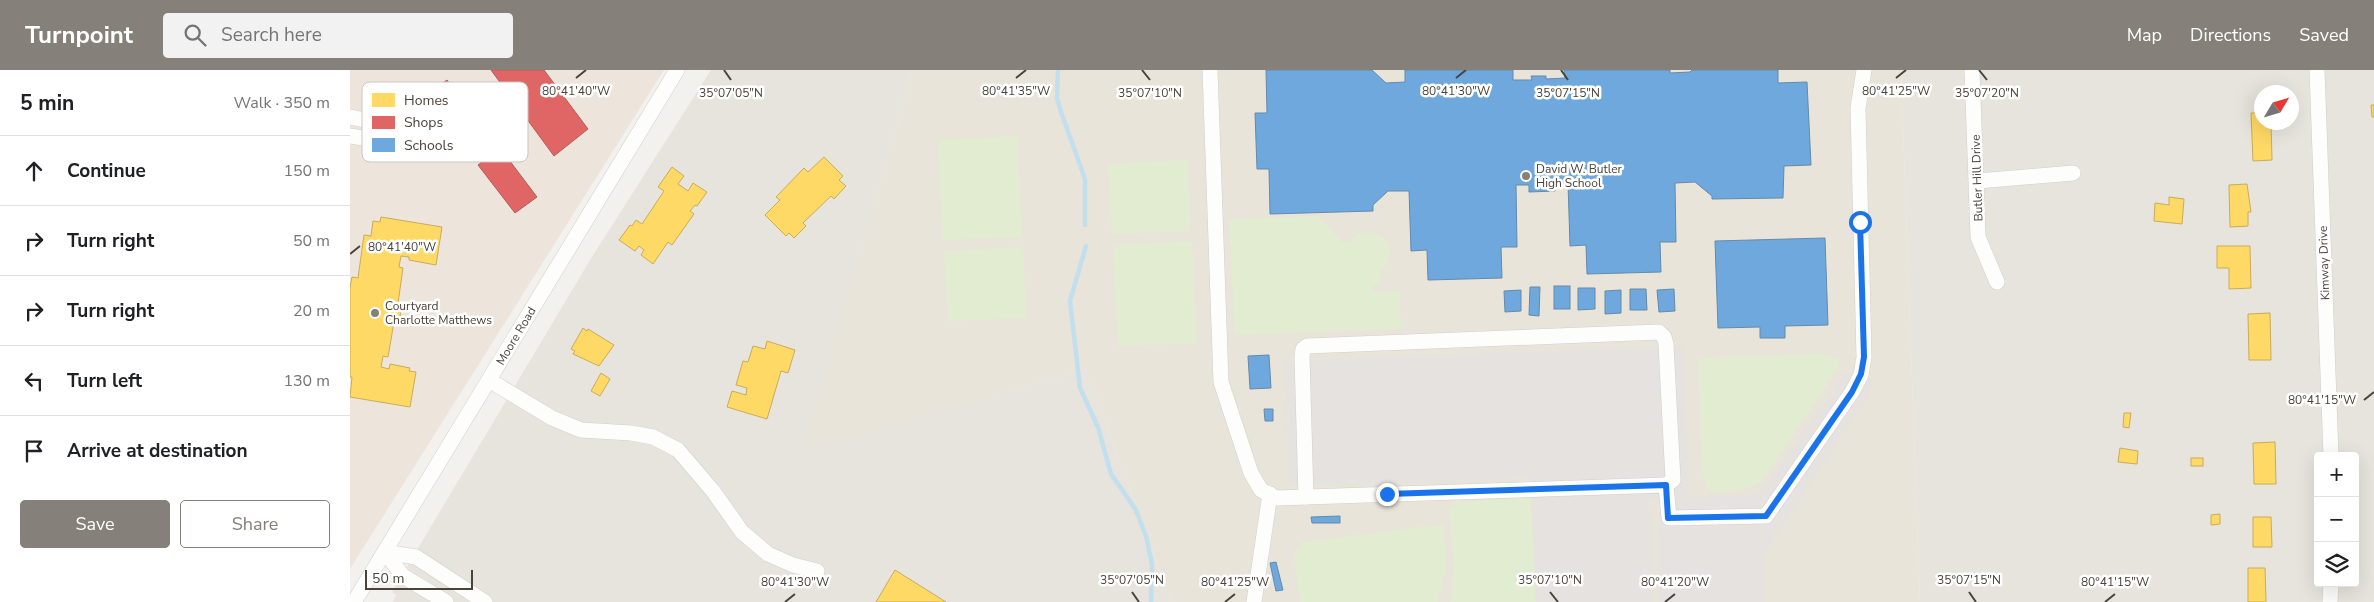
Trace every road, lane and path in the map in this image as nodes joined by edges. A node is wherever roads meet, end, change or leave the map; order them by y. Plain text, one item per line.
1 (677, 70) edge
2 (1210, 70) edge
3 (1864, 70) edge
4 (1972, 70) edge
5 (2317, 70) edge
6 (2073, 173) dead end
7 (1978, 181) junction
8 (1997, 282) dead end
9 (489, 380) junction
10 (2330, 452) edge
11 (1666, 485) junction
12 (1270, 494) junction
13 (1306, 497) junction
14 (384, 552) junction
15 (817, 570) dead end
16 (2331, 587) edge
17 (354, 602) edge
18 (446, 602) edge
19 (485, 602) edge
20 (1254, 602) edge
21 (2330, 602) edge

1 - 9 street, Moore Road
2 - 12 street
3 - 11 street
4 - 7 street, Butler Hill Drive
5 - 10 street, Kimway Drive
6 - 7 street
7 - 8 street, Butler Hill Drive
9 - 14 street, Moore Road
9 - 15 street
11 - 13 street
11 - 13 street
12 - 13 street
12 - 20 street
14 - 17 street, Moore Road
14 - 18 street
14 - 19 street
16 - 21 street

